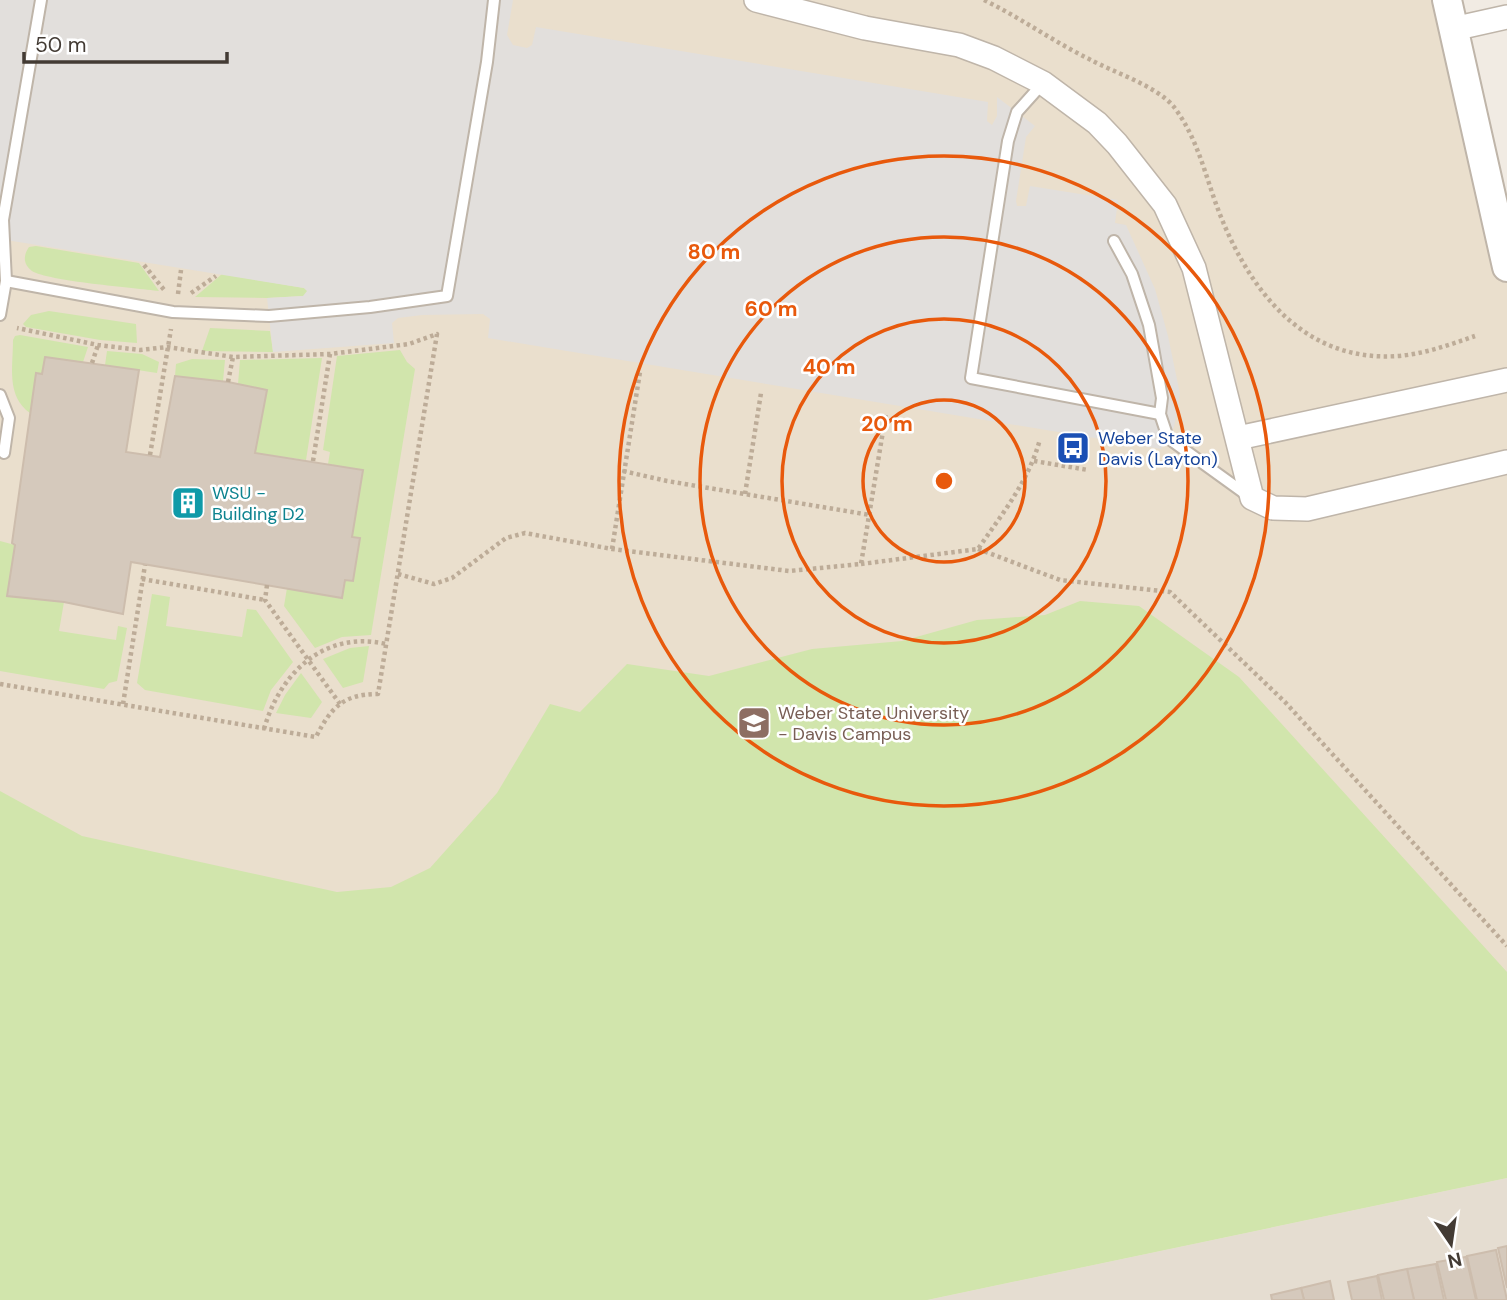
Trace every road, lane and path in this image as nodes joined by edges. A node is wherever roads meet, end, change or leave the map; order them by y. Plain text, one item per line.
1 (41, 0) edge
2 (494, 0) edge
3 (756, 0) edge
4 (984, 0) edge
5 (1447, 0) edge
6 (1507, 17) edge
7 (1454, 29) junction
8 (1043, 83) junction
9 (1114, 241) dead end
10 (144, 265) dead end
11 (1507, 267) edge
12 (181, 270) dead end
13 (216, 276) dead end
14 (6, 281) junction
15 (178, 295) junction
16 (0, 315) edge
17 (17, 328) dead end
18 (171, 329) dead end
19 (1475, 336) dead end
20 (98, 345) junction
21 (167, 348) junction
22 (330, 354) junction
23 (233, 357) junction
24 (92, 363) dead end
25 (640, 372) dead end
26 (1507, 380) edge
27 (228, 382) dead end
28 (761, 393) dead end
29 (0, 395) edge
30 (886, 414) dead end
31 (1160, 414) junction
32 (1238, 438) junction
33 (1040, 439) dead end
34 (4, 453) dead end
35 (150, 455) dead end
36 (313, 461) dead end
37 (1034, 461) junction
38 (1507, 462) edge
39 (1088, 470) dead end
40 (623, 471) junction
41 (745, 494) junction
42 (1252, 498) junction
43 (870, 515) junction
44 (978, 549) junction
45 (612, 550) junction
46 (861, 564) junction
47 (145, 565) dead end
48 (398, 574) junction
49 (142, 579) junction
50 (267, 585) dead end
51 (265, 600) junction
52 (386, 644) junction
53 (308, 660) junction
54 (0, 684) edge
55 (123, 704) junction
56 (341, 704) junction
57 (264, 729) junction
58 (1507, 946) edge

1 - 14 lane
2 - 14 lane
3 - 8 street
4 - 19 path
5 - 7 street
6 - 7 street
7 - 11 street
8 - 31 lane
8 - 32 street
9 - 31 lane
10 - 15 path
12 - 15 path
13 - 15 path
14 - 16 lane
17 - 20 path
18 - 21 path
20 - 21 path
20 - 24 path
21 - 23 path
21 - 35 path
22 - 23 path
22 - 36 path
22 - 48 path
23 - 27 path
25 - 40 path
26 - 32 street
28 - 41 path
29 - 34 lane
30 - 43 path
31 - 42 lane
32 - 42 street
33 - 37 path
37 - 39 path
37 - 44 path
38 - 42 street
40 - 41 path
40 - 45 path
41 - 43 path
43 - 46 path
44 - 46 path
44 - 58 path
45 - 46 path
45 - 48 path
47 - 49 path
48 - 52 path
49 - 51 path
49 - 55 path
50 - 51 path
51 - 53 path
52 - 53 path
52 - 56 path
53 - 56 path
53 - 57 path
54 - 55 path
55 - 57 path
56 - 57 path

